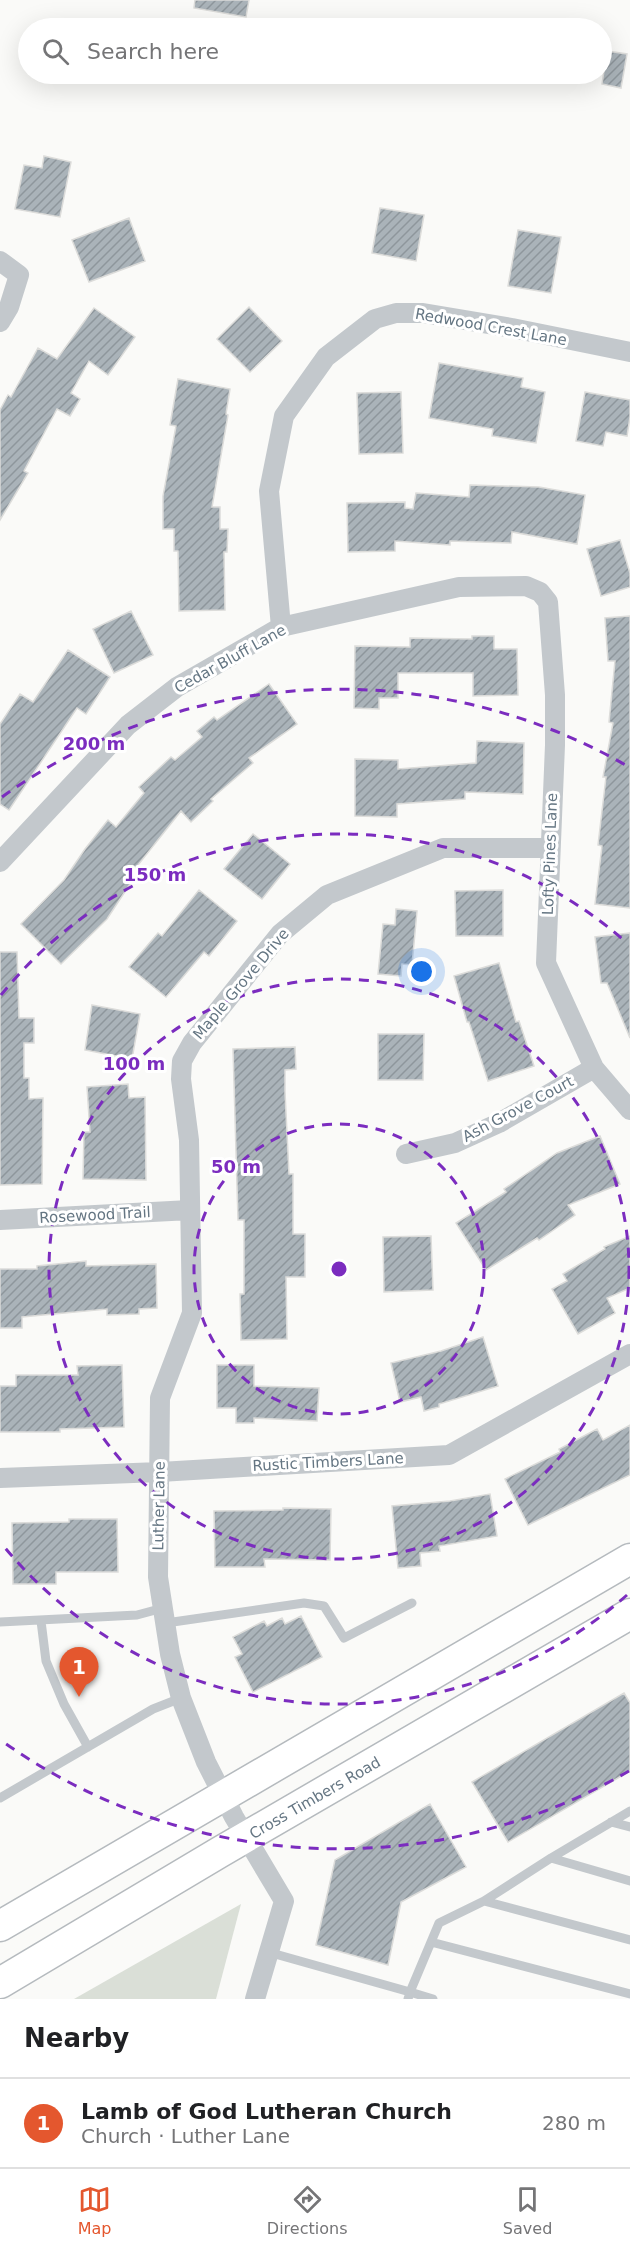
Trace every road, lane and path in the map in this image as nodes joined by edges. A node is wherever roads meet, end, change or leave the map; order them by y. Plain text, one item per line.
1 (0, 261) edge
2 (0, 321) edge
3 (630, 352) edge
4 (526, 586) joint
5 (281, 627) junction
6 (550, 848) junction
7 (0, 862) edge
8 (594, 1068) junction
9 (630, 1110) edge
10 (406, 1154) dead end
11 (190, 1210) junction
12 (0, 1220) edge
13 (630, 1354) edge
14 (160, 1472) junction
15 (0, 1478) edge
16 (630, 1559) edge
17 (412, 1603) dead end
18 (630, 1614) edge
19 (164, 1615) junction
20 (41, 1621) junction
21 (0, 1622) edge
22 (181, 1698) junction
23 (88, 1747) junction
24 (224, 1797) junction
25 (0, 1798) edge
26 (630, 1811) edge
27 (611, 1822) junction
28 (630, 1827) edge
29 (246, 1838) junction
30 (551, 1858) junction
31 (630, 1881) edge
32 (484, 1901) junction
33 (0, 1926) edge
34 (630, 1940) edge
35 (431, 1942) junction
36 (267, 1952) junction
37 (0, 1983) edge
38 (630, 1994) edge
39 (409, 1996) edge
40 (255, 1999) edge
41 (433, 1999) edge

1 - 2 street
3 - 5 street, Redwood Crest Lane
4 - 5 street, Cedar Bluff Lane
4 - 6 street, Lofty Pines Lane
5 - 7 street, Cedar Bluff Lane
6 - 8 street, Lofty Pines Lane
6 - 11 street, Maple Grove Drive
8 - 9 street, Lofty Pines Lane
8 - 10 street, Ash Grove Court
11 - 12 street, Rosewood Trail
11 - 14 street, Luther Lane
13 - 14 street, Rustic Timbers Lane
14 - 15 street, Rustic Timbers Lane
14 - 19 street, Luther Lane
16 - 24 main road
17 - 19 lane
18 - 29 main road, Cross Timbers Road
19 - 20 lane
19 - 22 street, Luther Lane
20 - 21 lane
20 - 23 lane
22 - 23 lane
22 - 24 street, Luther Lane
23 - 25 lane
24 - 29 street, Luther Lane
24 - 33 main road
26 - 27 lane
27 - 28 lane
27 - 30 lane
29 - 36 street, Luther Lane
29 - 37 main road, Cross Timbers Road
30 - 31 lane
30 - 32 lane
32 - 34 lane
32 - 35 lane
35 - 38 lane
35 - 39 lane
36 - 39 lane
36 - 40 street, Luther Lane
39 - 41 lane

